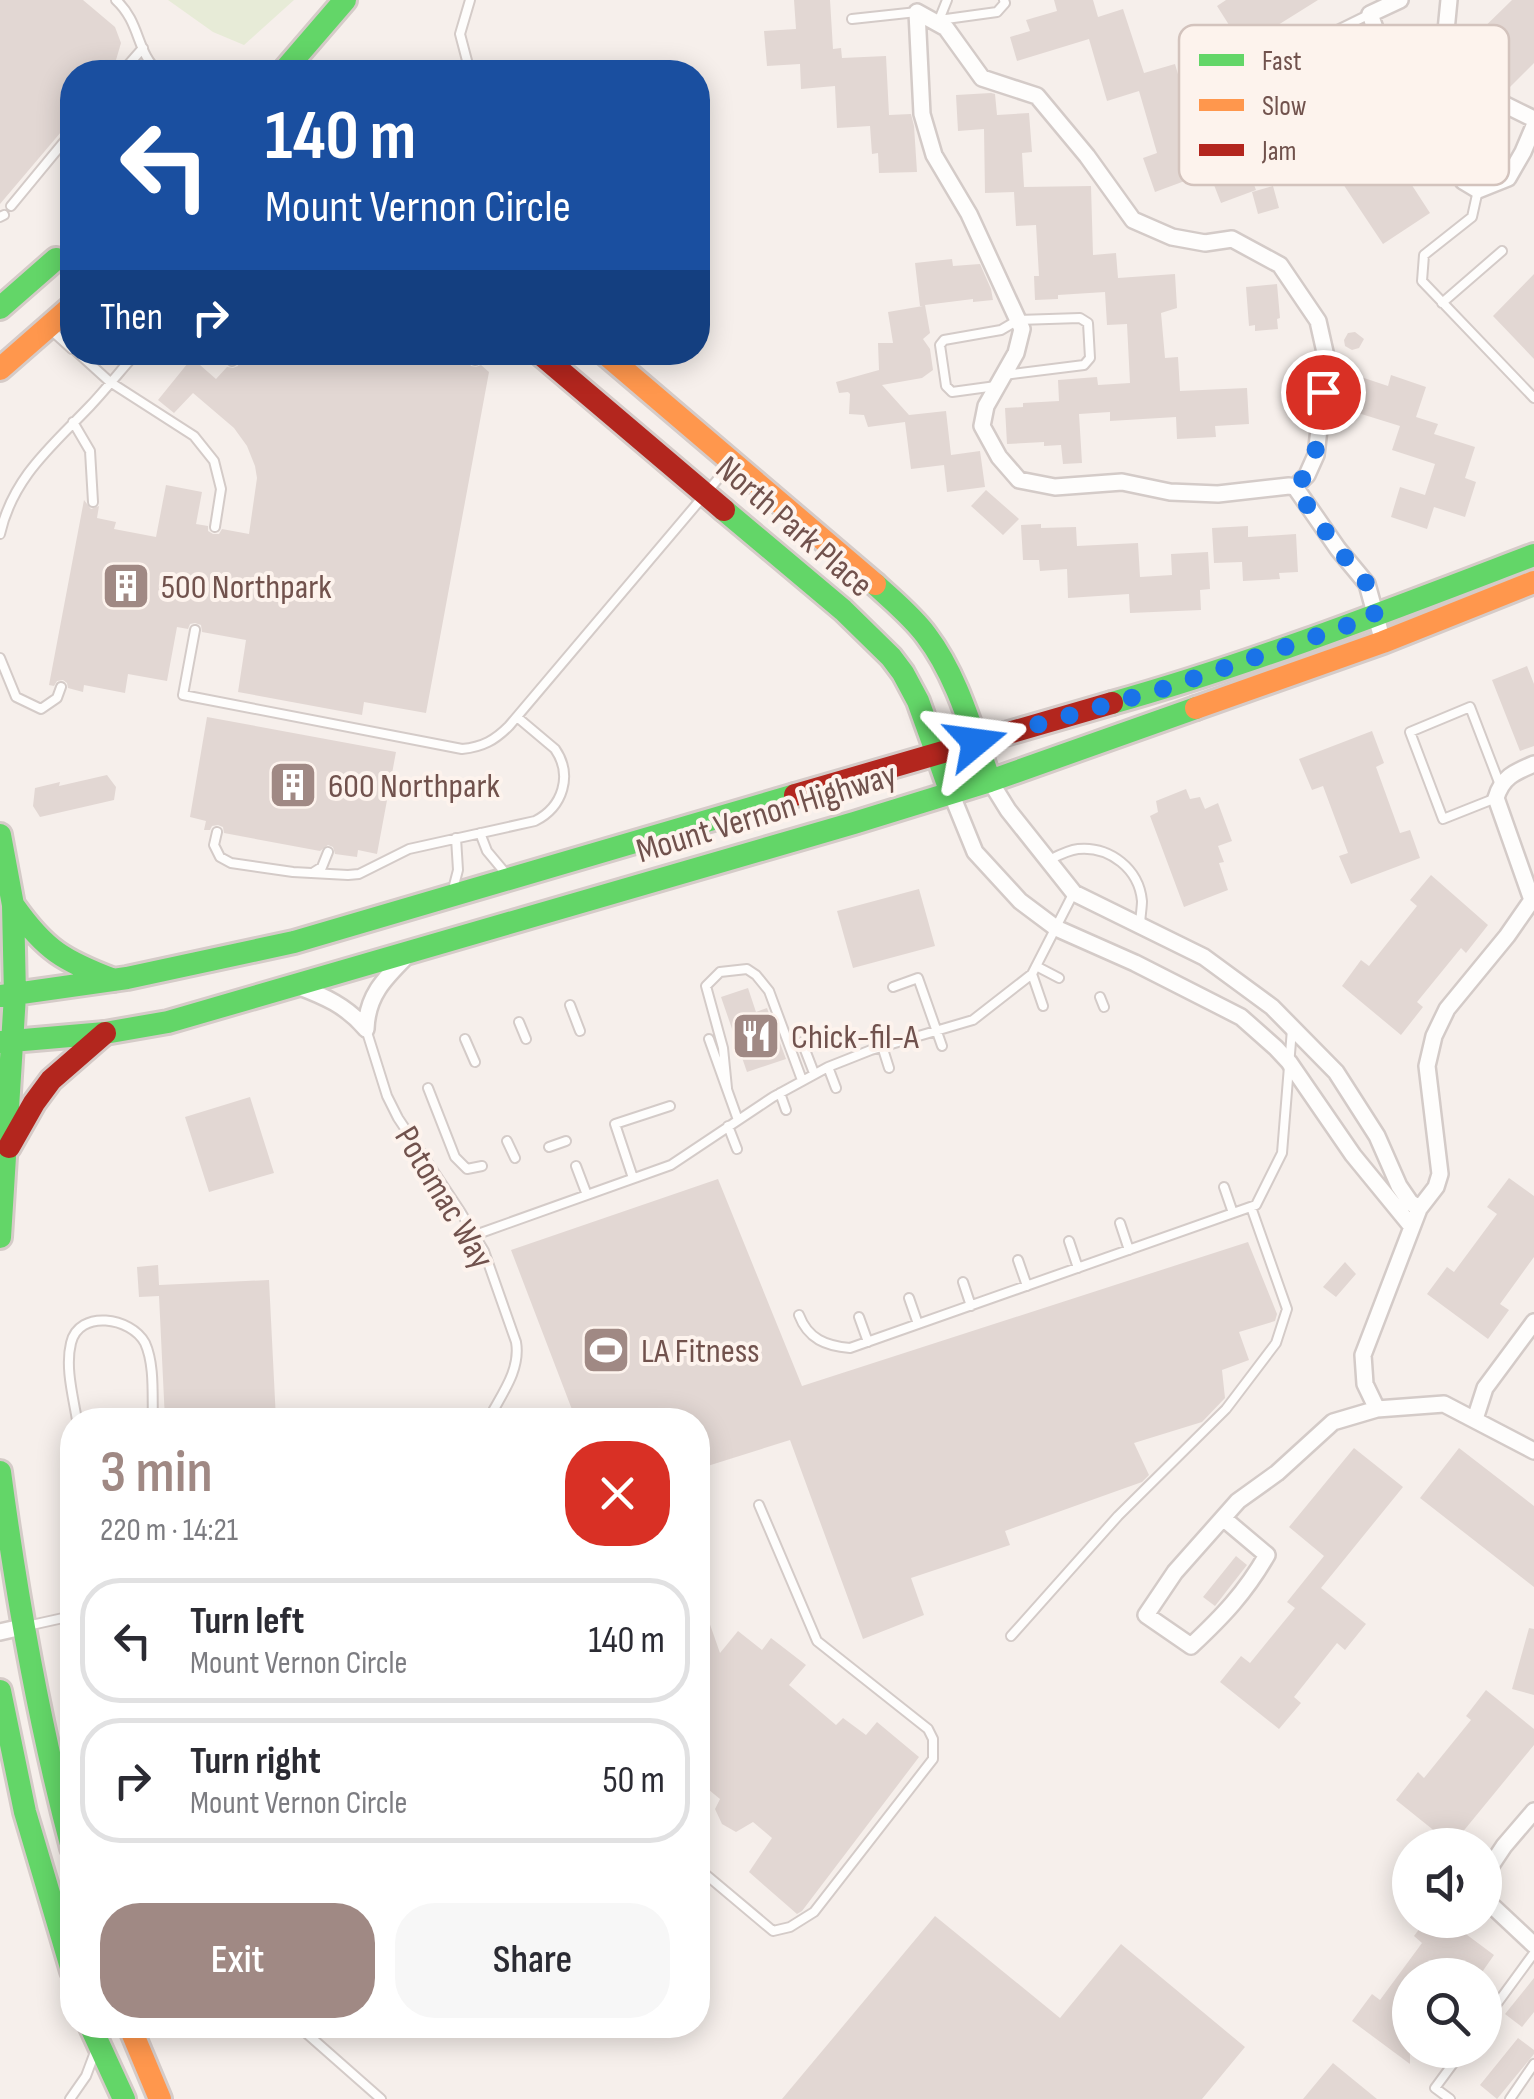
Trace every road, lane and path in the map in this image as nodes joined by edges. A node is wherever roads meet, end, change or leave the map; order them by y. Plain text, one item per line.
1 (116, 0) edge
2 (345, 0) edge
3 (470, 0) edge
4 (947, 0) edge
5 (1004, 0) edge
6 (1400, 0) edge
7 (1449, 0) edge
8 (917, 12) junction
9 (1370, 14) junction
10 (852, 19) dead end
11 (938, 22) junction
12 (1348, 25) edge
13 (1374, 25) edge
14 (1447, 25) edge
15 (142, 48) junction
16 (132, 60) edge
17 (148, 60) edge
18 (293, 60) edge
19 (467, 60) edge
20 (1509, 109) edge
21 (1534, 122) edge
22 (60, 147) edge
23 (1509, 176) edge
24 (1470, 185) edge
25 (1490, 185) edge
26 (1478, 190) junction
27 (11, 206) dead end
28 (1502, 251) dead end
29 (60, 256) edge
30 (1442, 303) junction
31 (1, 306) edge
32 (60, 316) edge
33 (1018, 320) junction
34 (47, 327) junction
35 (60, 339) edge
36 (90, 365) edge
37 (125, 365) edge
38 (553, 365) edge
39 (618, 365) edge
40 (0, 368) edge
41 (999, 381) junction
42 (110, 382) junction
43 (1534, 398) edge
44 (74, 422) junction
45 (732, 462) junction
46 (1295, 488) junction
47 (704, 494) junction
48 (94, 502) dead end
49 (215, 528) dead end
50 (0, 534) edge
51 (839, 553) junction
52 (1534, 555) edge
53 (1534, 582) edge
54 (809, 583) junction
55 (1375, 616) junction
56 (195, 630) dead end
57 (1383, 642) junction
58 (0, 658) edge
59 (61, 687) dead end
60 (517, 717) junction
61 (976, 742) junction
62 (939, 754) junction
63 (1534, 764) edge
64 (990, 781) junction
65 (1498, 791) junction
66 (951, 792) junction
67 (218, 832) dead end
68 (480, 833) junction
69 (0, 834) edge
70 (456, 838) junction
71 (328, 852) dead end
72 (1048, 861) junction
73 (314, 873) junction
74 (516, 879) junction
75 (1074, 893) junction
76 (448, 898) junction
77 (12, 905) junction
78 (1140, 926) junction
79 (1056, 928) junction
80 (411, 952) junction
81 (1034, 971) junction
82 (1059, 978) dead end
83 (117, 981) junction
84 (297, 986) junction
85 (894, 987) dead end
86 (7, 996) edge
87 (1100, 997) dead end
88 (570, 1006) dead end
89 (1043, 1006) dead end
90 (1104, 1007) dead end
91 (986, 1010) junction
92 (519, 1022) dead end
93 (991, 1023) dead end
94 (366, 1029) junction
95 (1292, 1029) junction
96 (936, 1030) junction
97 (580, 1031) dead end
98 (105, 1033) junction
99 (465, 1039) dead end
100 (526, 1039) dead end
101 (710, 1039) dead end
102 (7, 1042) edge
103 (802, 1042) dead end
104 (882, 1046) junction
105 (942, 1046) dead end
106 (475, 1062) dead end
107 (1289, 1062) junction
108 (828, 1067) junction
109 (889, 1068) dead end
110 (814, 1074) junction
111 (802, 1080) junction
112 (428, 1088) dead end
113 (727, 1088) junction
114 (836, 1088) dead end
115 (780, 1093) junction
116 (670, 1106) dead end
117 (786, 1110) dead end
118 (738, 1120) junction
119 (728, 1126) junction
120 (506, 1141) dead end
121 (566, 1141) dead end
122 (549, 1147) dead end
123 (737, 1150) dead end
124 (4, 1154) junction
125 (515, 1158) dead end
126 (482, 1166) dead end
127 (576, 1166) dead end
128 (633, 1178) junction
129 (1224, 1188) dead end
130 (587, 1195) junction
131 (1251, 1207) junction
132 (1419, 1209) junction
133 (1233, 1214) junction
134 (1120, 1222) dead end
135 (1412, 1227) junction
136 (475, 1235) junction
137 (0, 1236) edge
138 (1068, 1241) dead end
139 (1129, 1250) junction
140 (1018, 1260) dead end
141 (1078, 1268) junction
142 (962, 1282) dead end
143 (1027, 1286) junction
144 (909, 1298) dead end
145 (971, 1306) junction
146 (799, 1315) dead end
147 (860, 1317) dead end
148 (1534, 1322) edge
149 (918, 1324) junction
150 (868, 1342) junction
151 (75, 1408) edge
152 (152, 1408) edge
153 (494, 1408) edge
154 (1377, 1410) junction
155 (1475, 1419) junction
156 (1534, 1452) edge
157 (0, 1472) edge
158 (759, 1505) dead end
159 (1223, 1518) junction
160 (60, 1619) edge
161 (11, 1629) edge
162 (1011, 1636) dead end
163 (0, 1692) edge
164 (60, 1802) edge
165 (1534, 1811) edge
166 (710, 1878) edge
167 (60, 1930) edge
168 (1534, 1945) edge
169 (1534, 1953) edge
170 (1502, 1997) edge
171 (93, 2038) edge
172 (96, 2038) edge
173 (134, 2038) edge
174 (313, 2038) edge
175 (1534, 2064) edge
176 (1449, 2068) edge
177 (70, 2099) edge
178 (124, 2099) edge
179 (160, 2099) edge
180 (381, 2099) edge
181 (1450, 2099) edge
182 (1510, 2099) edge

1 - 15 lane
2 - 18 street
3 - 19 lane
4 - 11 lane
5 - 11 lane
6 - 9 street
7 - 14 street
8 - 10 lane
8 - 11 street
8 - 33 street
9 - 12 lane
9 - 13 street
11 - 46 street
15 - 16 lane
15 - 17 lane
20 - 21 street
21 - 23 street
22 - 27 lane
24 - 26 street
25 - 26 street
26 - 30 lane
28 - 30 lane
29 - 31 street
30 - 43 lane
32 - 34 street
33 - 41 street
33 - 41 lane
33 - 41 lane
34 - 35 lane
34 - 40 street
36 - 42 lane
37 - 42 lane
38 - 47 street, North Park Place
39 - 45 street, North Park Place
41 - 46 street
42 - 44 lane
42 - 49 lane
44 - 48 lane
44 - 50 lane
45 - 47 lane
45 - 51 street, North Park Place
46 - 55 street
47 - 54 street, North Park Place
47 - 60 lane
51 - 54 street
51 - 61 street, North Park Place
52 - 55 street, Mount Vernon Highway
53 - 57 street, Mount Vernon Highway
54 - 62 street, North Park Place
55 - 57 street
55 - 61 street, Mount Vernon Highway
56 - 60 lane
57 - 64 street, Mount Vernon Highway
58 - 59 lane
60 - 68 lane
61 - 62 street, Mount Vernon Highway
61 - 64 street, North Park Place
62 - 66 street, North Park Place
62 - 74 street, Mount Vernon Highway
63 - 65 street
64 - 66 street, Mount Vernon Highway
64 - 72 street
65 - 65 lane
65 - 132 street
66 - 79 street
66 - 80 street, Mount Vernon Highway
67 - 73 lane
68 - 70 lane
68 - 74 lane
69 - 77 street
70 - 73 lane
70 - 76 lane
71 - 73 lane
72 - 75 street
72 - 78 lane
74 - 76 street, Mount Vernon Highway
75 - 78 street
75 - 79 lane
76 - 83 street, Mount Vernon Highway
77 - 83 street
77 - 86 street
78 - 95 street
79 - 81 lane
79 - 107 street
80 - 84 street, Mount Vernon Highway
80 - 94 street
81 - 82 lane
81 - 89 lane
81 - 91 lane
83 - 86 street, Mount Vernon Highway
84 - 94 street
84 - 98 street, Mount Vernon Highway
85 - 96 lane
86 - 102 street
87 - 90 lane
88 - 97 lane
91 - 93 lane
91 - 96 lane
92 - 100 lane
94 - 136 lane, Potomac Way
95 - 107 lane
95 - 132 street
96 - 104 lane
96 - 105 lane
98 - 102 street, Mount Vernon Highway
98 - 124 street
99 - 106 lane
101 - 113 lane
102 - 124 street
103 - 110 lane
104 - 108 lane
104 - 109 lane
107 - 131 lane
107 - 135 street
108 - 110 lane
108 - 114 lane
110 - 111 lane
111 - 113 lane
111 - 115 lane
112 - 126 lane
113 - 118 lane
115 - 117 lane
115 - 118 lane
116 - 128 lane
118 - 119 lane
119 - 123 lane
119 - 128 lane
120 - 125 lane
121 - 122 lane
124 - 137 street
127 - 130 lane
128 - 130 lane
129 - 133 lane
130 - 136 lane
131 - 133 lane
131 - 162 lane
132 - 135 street
133 - 139 lane
134 - 139 lane
135 - 154 street
136 - 153 lane, Potomac Way
138 - 141 lane
139 - 141 lane
140 - 143 lane
141 - 143 lane
142 - 145 lane
143 - 145 lane
144 - 149 lane
145 - 149 lane
146 - 150 lane
147 - 150 lane
148 - 155 street
149 - 150 lane
151 - 152 lane
154 - 155 street
154 - 159 street
155 - 156 street
157 - 161 street
158 - 166 lane
159 - 159 street
160 - 161 lane
161 - 164 street
163 - 167 street
165 - 168 street
169 - 170 lane
171 - 177 lane
172 - 178 street
173 - 179 street
174 - 180 lane
175 - 182 lane
176 - 181 lane

